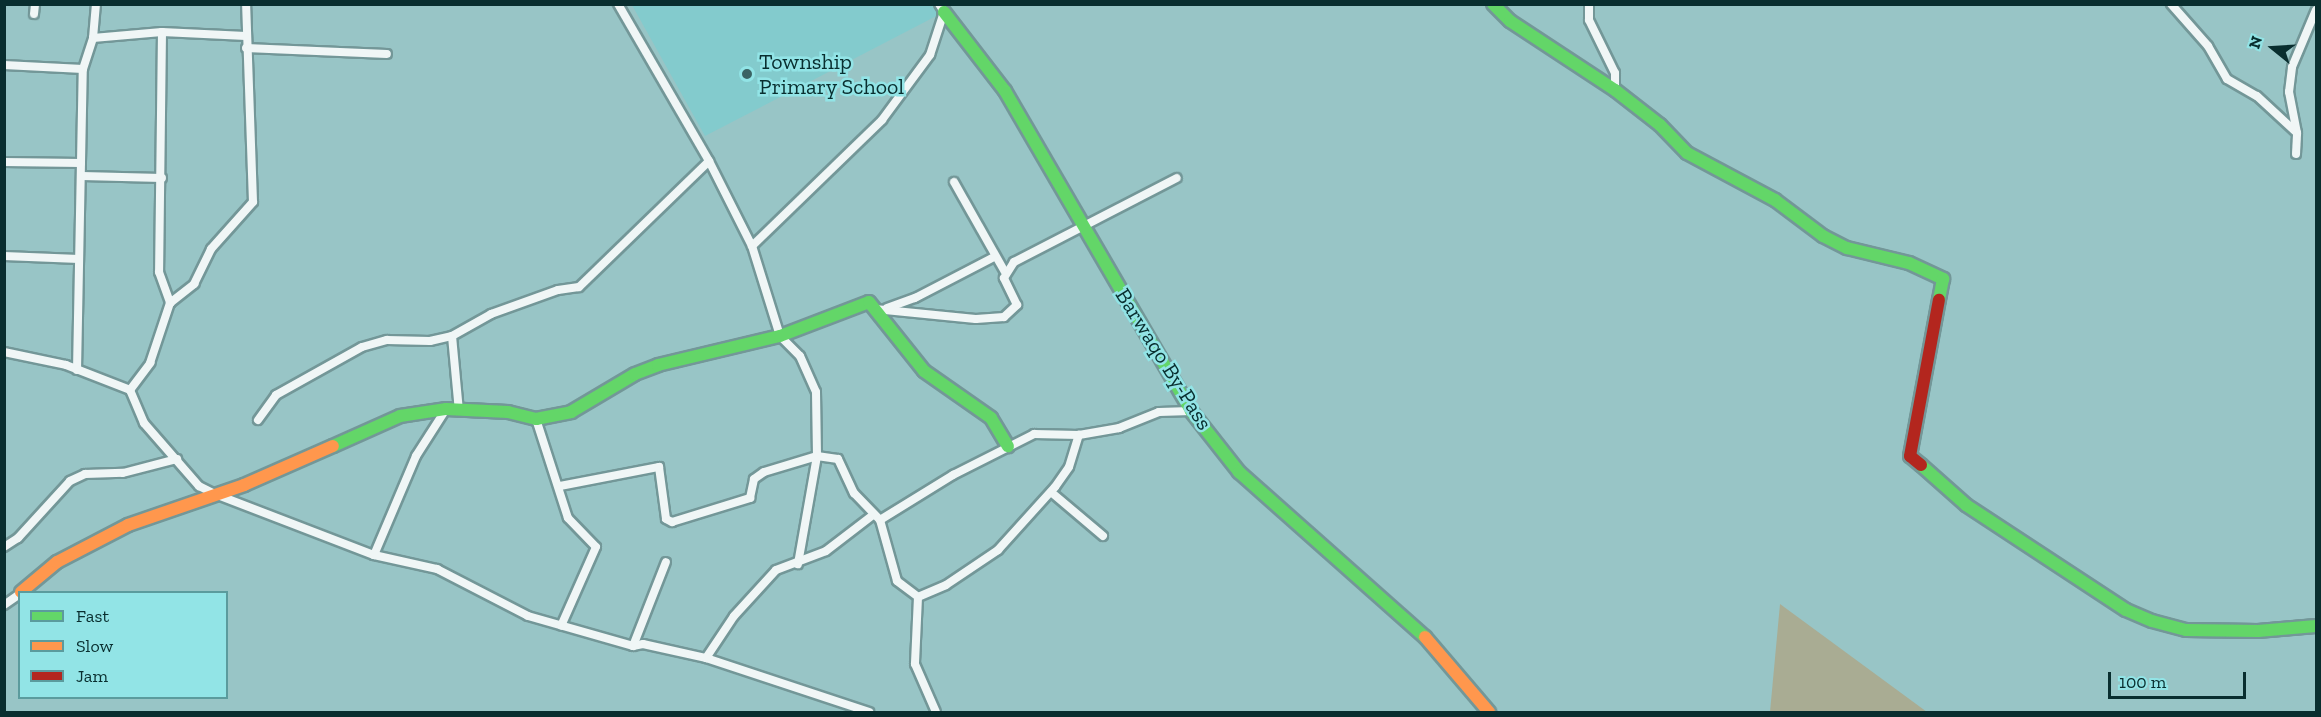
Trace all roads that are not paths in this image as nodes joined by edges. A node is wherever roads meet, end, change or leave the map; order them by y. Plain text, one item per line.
1 (96, 4) edge
2 (246, 4) edge
3 (618, 4) edge
4 (1493, 4) edge
5 (1589, 4) edge
6 (2171, 4) edge
7 (941, 8) edge
8 (2316, 10) edge
9 (162, 32) junction
10 (246, 36) junction
11 (93, 38) junction
12 (246, 48) junction
13 (387, 54) dead end
14 (4, 65) edge
15 (83, 69) junction
16 (1615, 90) junction
17 (2297, 133) junction
18 (2296, 154) dead end
19 (709, 161) junction
20 (4, 162) edge
21 (81, 163) junction
22 (82, 176) junction
23 (162, 178) junction
24 (1178, 178) dead end
25 (954, 182) dead end
26 (1083, 225) junction
27 (752, 246) junction
28 (4, 256) edge
29 (994, 256) junction
30 (79, 259) junction
31 (1005, 272) junction
32 (170, 303) junction
33 (879, 309) junction
34 (452, 336) junction
35 (780, 336) junction
36 (4, 352) edge
37 (77, 370) junction
38 (130, 390) junction
39 (446, 409) junction
40 (459, 411) junction
41 (1191, 411) junction
42 (536, 418) junction
43 (258, 420) dead end
44 (1079, 435) junction
45 (1008, 446) junction
46 (817, 456) junction
47 (177, 459) junction
48 (560, 486) junction
49 (1051, 492) junction
50 (215, 494) junction
51 (876, 518) junction
52 (1103, 536) dead end
53 (4, 547) edge
54 (374, 555) junction
55 (666, 562) dead end
56 (798, 564) junction
57 (22, 591) edge
58 (18, 594) edge
59 (918, 597) junction
60 (4, 605) edge
61 (561, 626) junction
62 (2316, 626) edge
63 (633, 646) junction
64 (706, 658) junction
65 (869, 712) edge
66 (936, 712) edge
67 (1489, 712) edge

1 - 11 street
2 - 10 street
3 - 19 street
4 - 16 main road
5 - 16 street
6 - 17 street
7 - 26 main road, Barwaqo By-Pass
7 - 27 street
8 - 17 street
9 - 10 street
9 - 11 street
9 - 23 street
10 - 12 street
11 - 15 street
12 - 13 street
12 - 32 street
14 - 15 street
15 - 21 street
16 - 62 main road
17 - 18 street
19 - 27 street
19 - 34 street
20 - 21 street
21 - 22 street
22 - 23 street
22 - 30 street
23 - 32 street
24 - 26 street
25 - 29 street
26 - 31 street
26 - 41 main road, Barwaqo By-Pass
27 - 35 street
28 - 30 street
29 - 31 street
29 - 33 street
30 - 37 street
31 - 33 street
32 - 38 street
33 - 35 main road
33 - 45 main road
34 - 40 street
34 - 43 street
35 - 42 main road
35 - 46 street
36 - 37 street
37 - 38 street
38 - 47 street
39 - 40 main road
39 - 50 main road
39 - 54 street
40 - 42 main road
41 - 44 street
41 - 67 main road, Barwaqo By-Pass
42 - 48 street
44 - 45 street
44 - 49 street
45 - 51 street
46 - 48 street
46 - 51 street
46 - 56 street
47 - 50 street
47 - 53 street
48 - 61 street
49 - 52 street
49 - 59 street
50 - 54 street
50 - 57 main road
51 - 56 street
51 - 59 street
54 - 61 street
55 - 63 street
56 - 64 street
58 - 60 street
59 - 66 street
61 - 63 street
63 - 64 street
64 - 65 street

